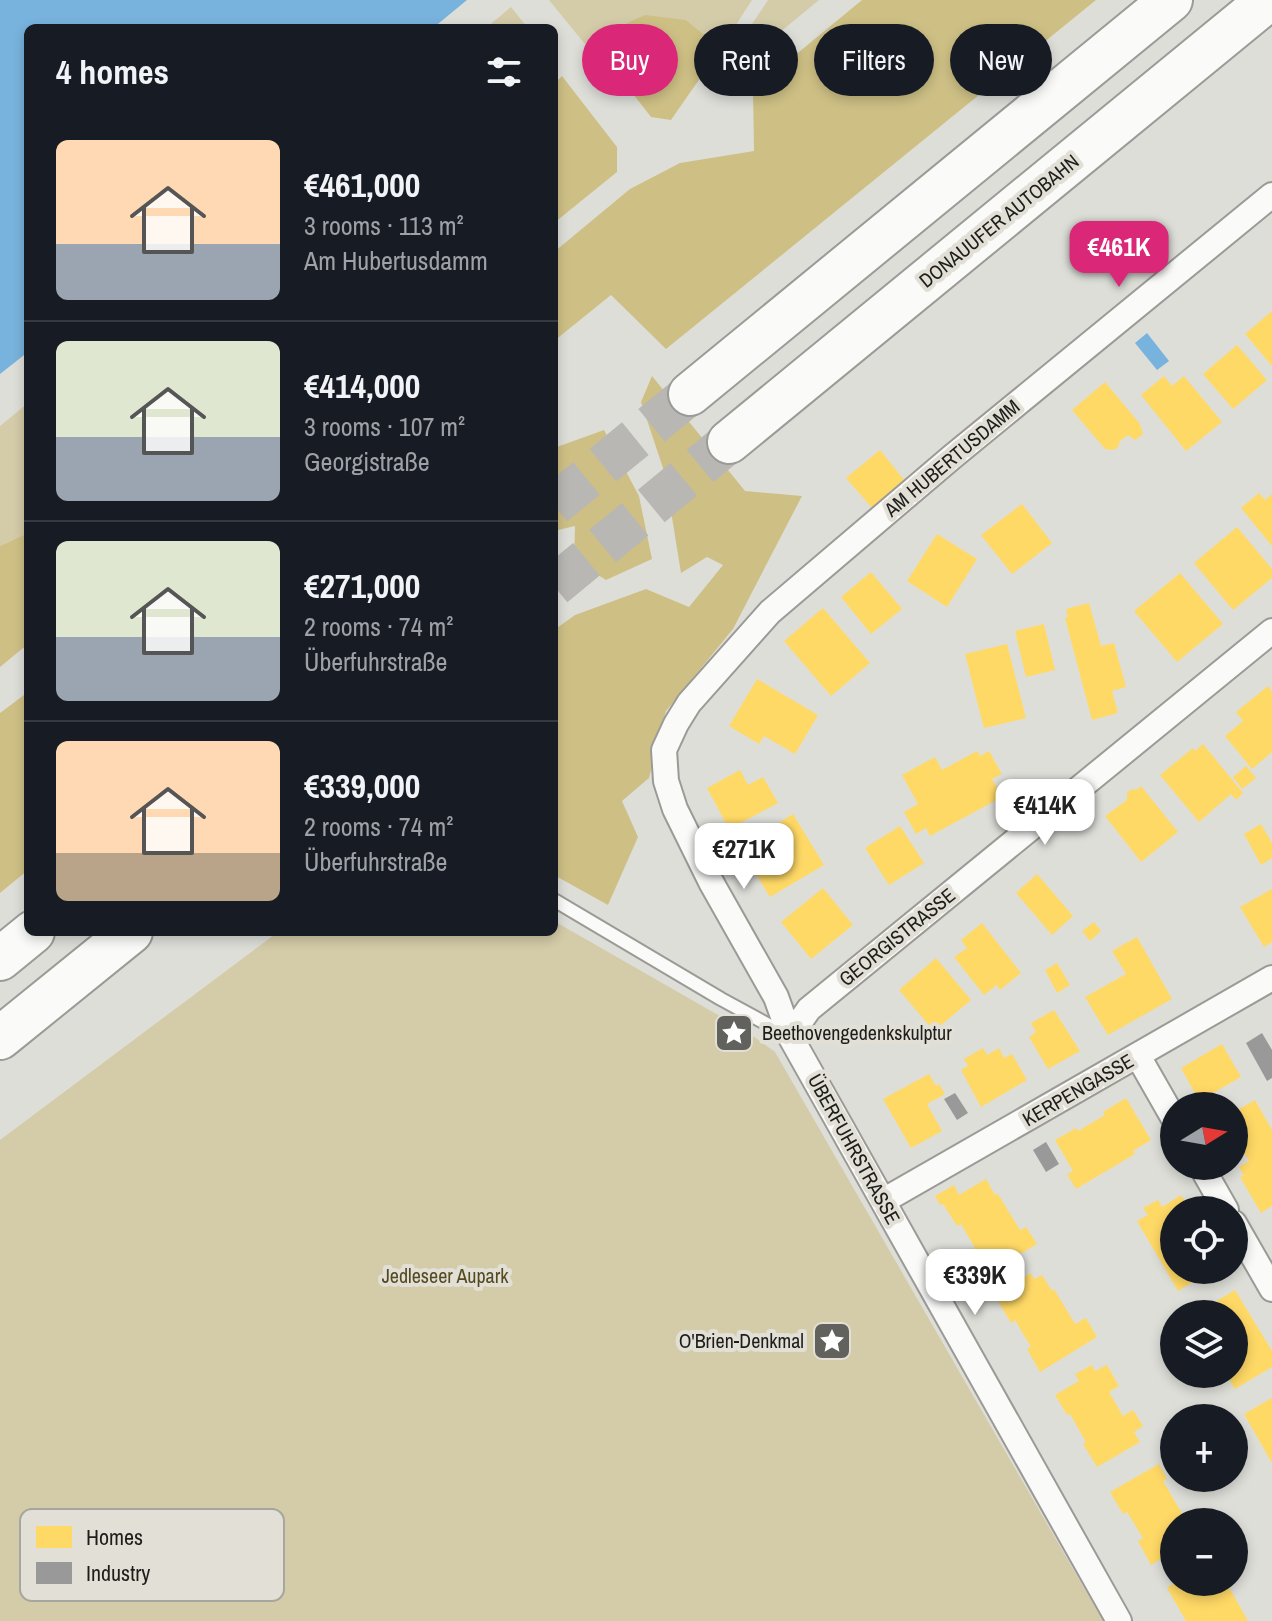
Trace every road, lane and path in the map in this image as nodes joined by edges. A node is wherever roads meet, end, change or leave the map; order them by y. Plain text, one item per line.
1 (1171, 0) edge
2 (1268, 0) edge
3 (1272, 195) edge
4 (690, 394) tunnel mouth
5 (729, 442) tunnel mouth
6 (1270, 636) edge
7 (664, 750) joint
8 (558, 902) edge
9 (28, 936) edge
10 (126, 936) edge
11 (0, 959) edge
12 (1272, 978) edge
13 (790, 1036) junction
14 (0, 1038) edge
15 (1138, 1056) junction
16 (1160, 1094) edge
17 (883, 1201) junction
18 (1248, 1247) edge
19 (1272, 1289) edge
20 (1119, 1621) edge

1 - 4 highway
2 - 5 highway, DONAUUFER AUTOBAHN
3 - 7 street, AM HUBERTUSDAMM
6 - 13 street, GEORGISTRASSE
7 - 13 street, ÜBERFUHRSTRASSE
8 - 13 lane
9 - 11 highway
10 - 14 highway
12 - 15 street, KERPENGASSE
13 - 17 street, ÜBERFUHRSTRASSE
15 - 16 street
15 - 17 street, KERPENGASSE
17 - 20 street, ÜBERFUHRSTRASSE
18 - 19 street

